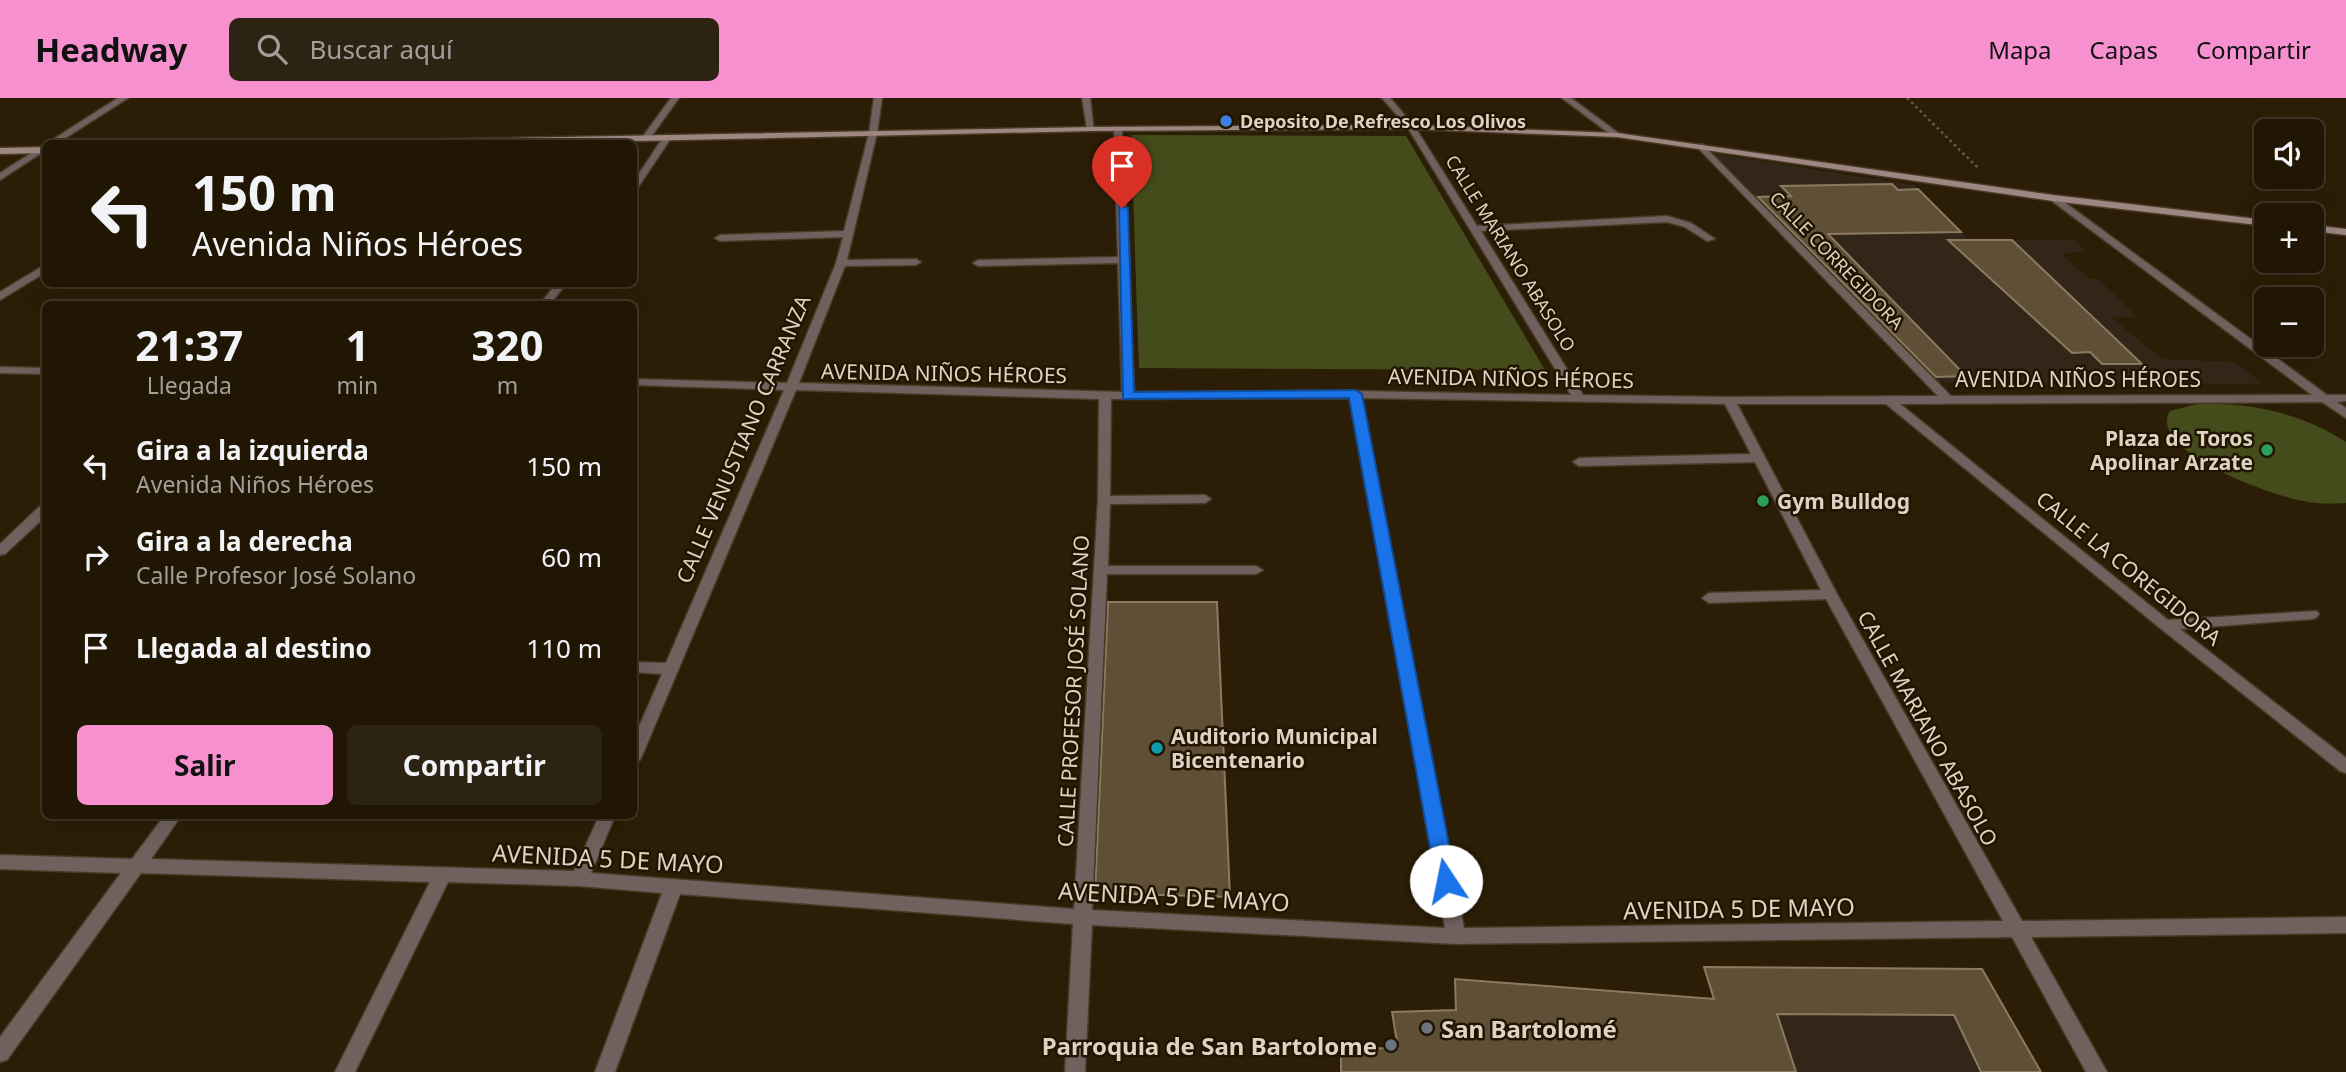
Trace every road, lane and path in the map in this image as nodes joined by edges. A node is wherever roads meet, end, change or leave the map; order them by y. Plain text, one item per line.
1 (124, 98) edge
2 (676, 98) edge
3 (878, 98) edge
4 (1086, 98) edge
5 (1386, 98) edge
6 (1566, 98) edge
7 (1908, 98) edge
8 (1411, 127) junction
9 (1091, 129) junction
10 (1118, 129) junction
11 (873, 133) junction
12 (1617, 135) junction
13 (667, 138) junction
14 (646, 139) junction
15 (55, 140) edge
16 (587, 140) edge
17 (42, 147) edge
18 (1702, 147) junction
19 (42, 148) edge
20 (0, 151) edge
21 (0, 177) edge
22 (637, 183) edge
23 (2001, 191) junction
24 (2053, 198) junction
25 (2254, 222) edge
26 (1473, 229) junction
27 (2324, 229) edge
28 (2346, 232) edge
29 (848, 234) junction
30 (720, 238) dead end
31 (1710, 239) dead end
32 (1125, 260) junction
33 (916, 262) dead end
34 (841, 263) junction
35 (978, 263) dead end
36 (42, 270) edge
37 (559, 287) edge
38 (0, 297) edge
39 (547, 301) edge
40 (0, 370) edge
41 (42, 371) edge
42 (637, 383) edge
43 (791, 388) junction
44 (1355, 394) junction
45 (1105, 396) junction
46 (1128, 396) junction
47 (2324, 397) junction
48 (1579, 398) junction
49 (1946, 398) junction
50 (2346, 398) edge
51 (1887, 399) junction
52 (1729, 401) junction
53 (2346, 414) edge
54 (1758, 458) junction
55 (1578, 462) dead end
56 (1205, 499) dead end
57 (1104, 500) junction
58 (42, 512) edge
59 (3, 546) edge
60 (1100, 570) junction
61 (1256, 570) dead end
62 (1830, 594) junction
63 (1709, 598) dead end
64 (2312, 614) dead end
65 (2165, 625) junction
66 (637, 667) edge
67 (672, 669) junction
68 (637, 749) edge
69 (2346, 767) edge
70 (171, 819) edge
71 (606, 819) edge
72 (0, 862) edge
73 (136, 867) junction
74 (443, 874) junction
75 (579, 879) junction
76 (674, 885) junction
77 (1083, 917) junction
78 (2346, 925) edge
79 (2015, 930) junction
80 (1456, 936) junction
81 (0, 1053) edge
82 (345, 1072) edge
83 (605, 1072) edge
84 (1075, 1072) edge
85 (2097, 1072) edge

1 - 15 street
2 - 14 street
3 - 11 street, CALLE VENUSTIANO CARRANZA
4 - 9 street
5 - 8 street, CALLE MARIANO ABASOLO
6 - 12 street
7 - 23 path
8 - 10 street
8 - 12 street
8 - 26 street, CALLE MARIANO ABASOLO
9 - 10 street
9 - 11 street
10 - 32 street
11 - 13 street
11 - 29 street, CALLE VENUSTIANO CARRANZA
12 - 18 street
13 - 14 street
13 - 22 street
14 - 16 street
17 - 20 street
18 - 23 street
18 - 49 street, CALLE CORREGIDORA
19 - 21 street
23 - 24 street
24 - 25 street
24 - 47 street
26 - 31 street
26 - 48 street, CALLE MARIANO ABASOLO
27 - 28 street
29 - 30 street
29 - 34 street, CALLE VENUSTIANO CARRANZA
32 - 35 street
32 - 46 street
33 - 34 street
34 - 43 street, CALLE VENUSTIANO CARRANZA
36 - 38 street
37 - 39 street
40 - 41 street
42 - 43 street, AVENIDA NIÑOS HÉROES
43 - 45 street, AVENIDA NIÑOS HÉROES
43 - 67 street, CALLE VENUSTIANO CARRANZA
44 - 46 street, AVENIDA NIÑOS HÉROES
44 - 48 street, AVENIDA NIÑOS HÉROES
44 - 80 street
45 - 46 street, AVENIDA NIÑOS HÉROES
45 - 57 street, CALLE PROFESOR JOSÉ SOLANO
47 - 49 street, AVENIDA NIÑOS HÉROES
47 - 50 street, AVENIDA NIÑOS HÉROES
47 - 53 street
48 - 52 street, AVENIDA NIÑOS HÉROES
49 - 51 street, AVENIDA NIÑOS HÉROES
51 - 52 street, AVENIDA NIÑOS HÉROES
51 - 65 street, CALLE LA COREGIDORA
52 - 54 street, CALLE MARIANO ABASOLO
54 - 55 street
54 - 62 street, CALLE MARIANO ABASOLO
56 - 57 street
57 - 60 street, CALLE PROFESOR JOSÉ SOLANO
58 - 59 street
60 - 61 street
60 - 77 street, CALLE PROFESOR JOSÉ SOLANO
62 - 63 street
62 - 79 street, CALLE MARIANO ABASOLO
64 - 65 street
65 - 69 street, CALLE LA COREGIDORA
66 - 67 street
67 - 68 street, CALLE VENUSTIANO CARRANZA
70 - 73 street
71 - 75 street
72 - 73 street, AVENIDA 5 DE MAYO
73 - 74 street, AVENIDA 5 DE MAYO
73 - 81 street
74 - 75 street, AVENIDA 5 DE MAYO
74 - 82 street
75 - 76 street, AVENIDA 5 DE MAYO
76 - 77 street, AVENIDA 5 DE MAYO
76 - 83 street
77 - 80 street, AVENIDA 5 DE MAYO
77 - 84 street, CALLE PROFESOR JOSÉ SOLANO
78 - 79 street, AVENIDA 5 DE MAYO
79 - 80 street, AVENIDA 5 DE MAYO
79 - 85 street, CALLE MARIANO ABASOLO

